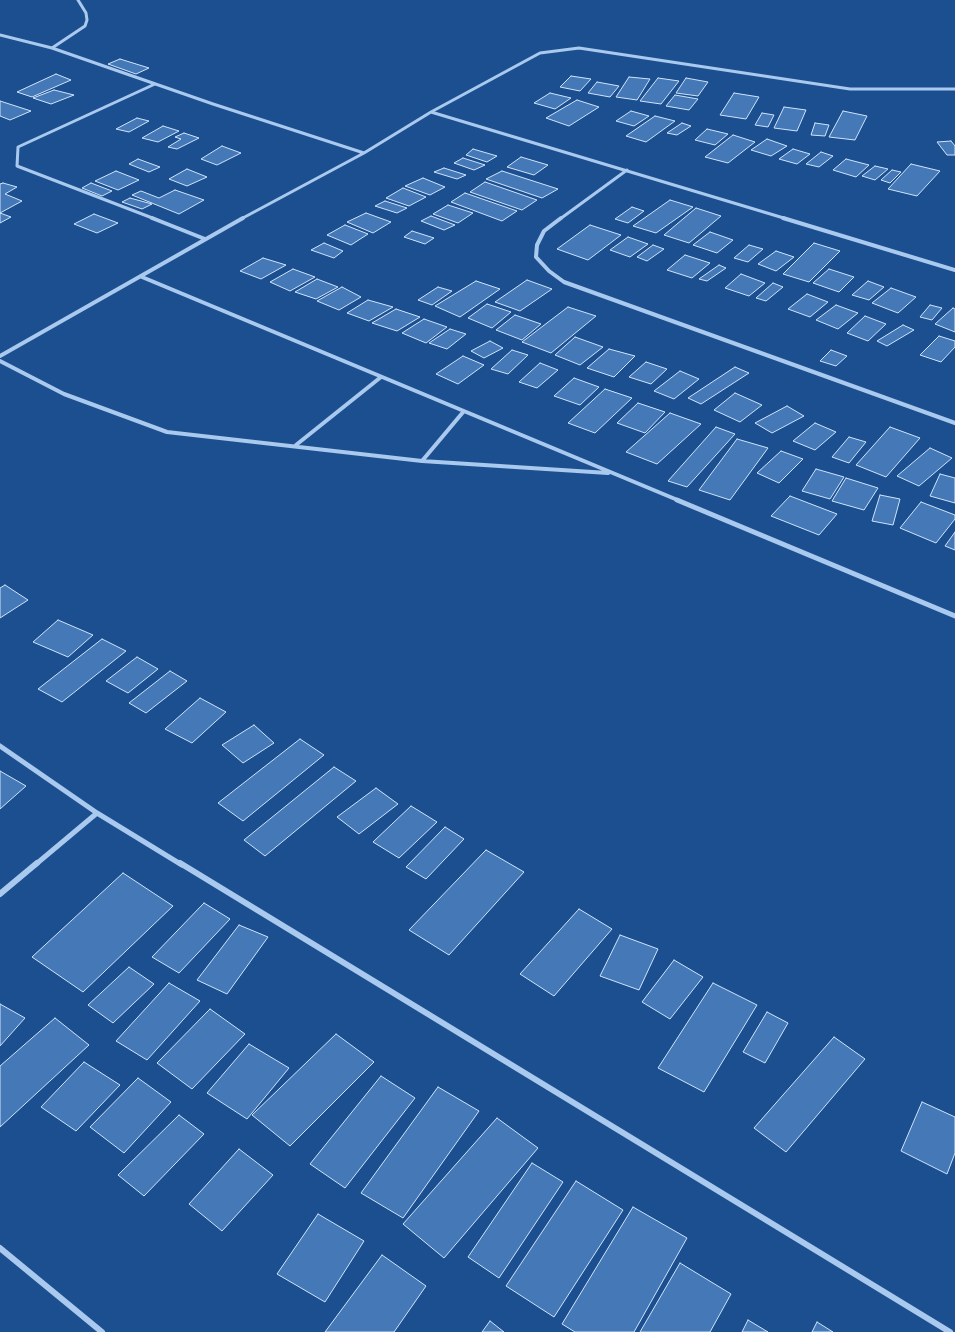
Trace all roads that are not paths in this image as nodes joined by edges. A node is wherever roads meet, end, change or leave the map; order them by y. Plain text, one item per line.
1 (78, 0) edge
2 (0, 35) edge
3 (52, 48) junction
4 (155, 84) junction
5 (955, 89) edge
6 (431, 112) junction
7 (364, 153) junction
8 (627, 170) junction
9 (204, 240) junction
10 (955, 270) edge
11 (142, 277) junction
12 (0, 356) edge
13 (0, 361) edge
14 (381, 377) junction
15 (464, 411) junction
16 (955, 423) edge
17 (296, 445) junction
18 (422, 461) junction
19 (614, 473) junction
20 (955, 616) edge
21 (0, 746) edge
22 (97, 813) junction
23 (0, 894) edge
24 (0, 1248) edge
25 (102, 1332) edge
26 (950, 1332) edge

1 - 3 street
2 - 3 street
3 - 4 street
4 - 7 street
4 - 9 street
5 - 6 street
6 - 7 street
6 - 8 street
7 - 9 street
8 - 10 street
8 - 16 street
9 - 11 street
11 - 12 street
11 - 14 street
13 - 17 street
14 - 15 street
14 - 17 street
15 - 18 street
15 - 19 street
17 - 18 street
18 - 19 street
19 - 20 street
21 - 22 street
22 - 23 street
22 - 26 street
24 - 25 street

